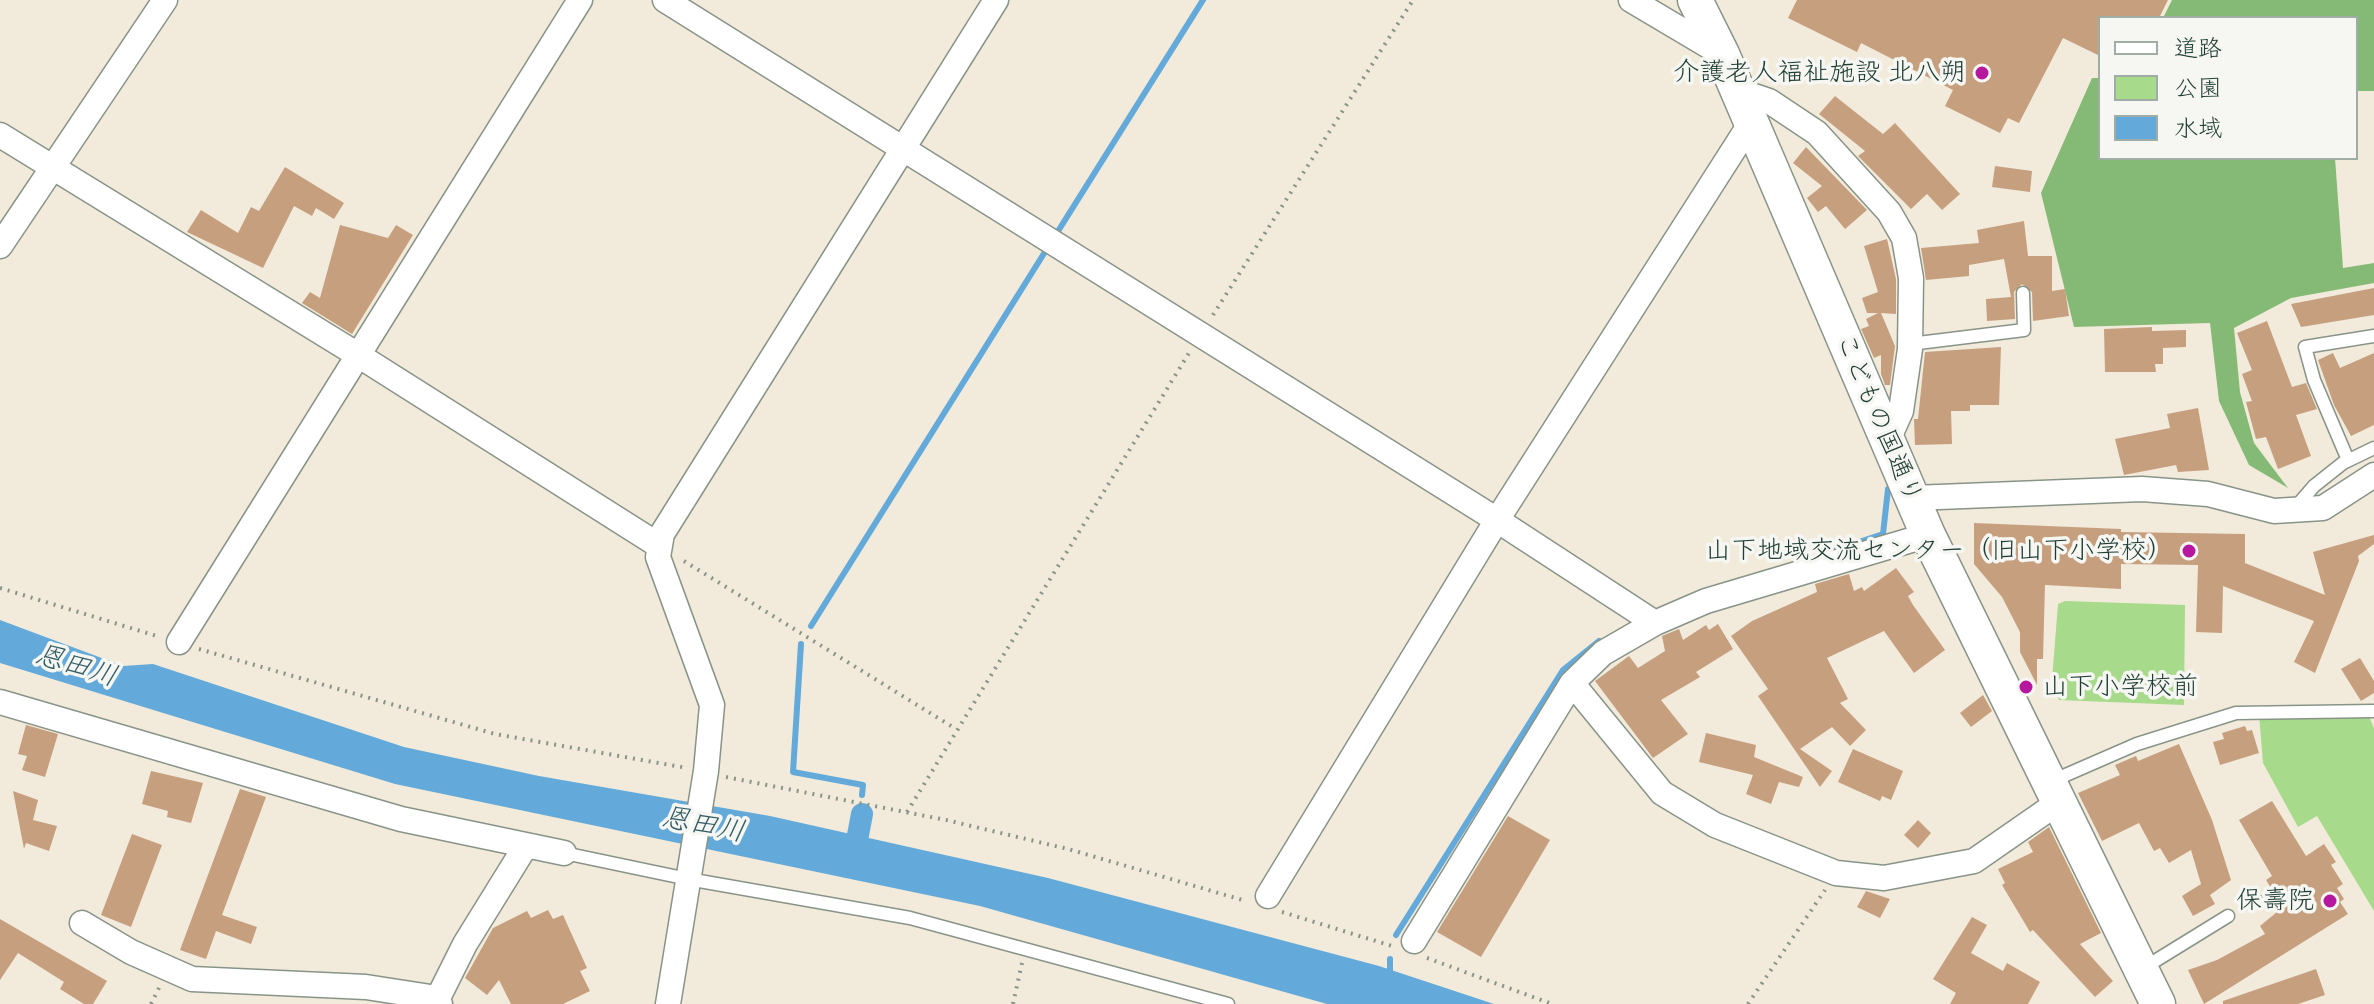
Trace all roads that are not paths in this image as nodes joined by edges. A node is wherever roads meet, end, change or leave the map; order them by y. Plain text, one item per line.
1 (165, 0) edge
2 (580, 0) edge
3 (665, 0) edge
4 (996, 0) edge
5 (1631, 0) edge
6 (1695, 0) edge
7 (1722, 54) junction
8 (1737, 90) junction
9 (1752, 121) junction
10 (0, 135) edge
11 (904, 149) junction
12 (52, 169) junction
13 (0, 246) edge
14 (2023, 293) dead end
15 (2374, 336) edge
16 (1910, 344) junction
17 (358, 355) junction
18 (1887, 442) junction
19 (2374, 448) edge
20 (2348, 460) junction
21 (2374, 475) edge
22 (1913, 498) junction
23 (2293, 510) junction
24 (1497, 520) junction
25 (1928, 535) junction
26 (658, 545) junction
27 (1655, 623) junction
28 (179, 642) road end
29 (1572, 683) junction
30 (0, 702) edge
31 (2374, 711) edge
32 (2054, 792) junction
33 (525, 847) junction
34 (564, 853) joint
35 (689, 876) junction
36 (1265, 903) road end
37 (2228, 916) road end
38 (82, 923) dead end
39 (1410, 948) road end
40 (2142, 969) junction
41 (437, 1002) edge
42 (668, 1004) edge
43 (1228, 1004) edge
44 (2158, 1004) edge

1 - 12 street
2 - 17 street
3 - 11 street
4 - 11 street
5 - 7 street
6 - 7 main road, こどもの国通り
7 - 8 main road, こどもの国通り
8 - 9 main road, こどもの国通り
8 - 16 street
9 - 18 main road, こどもの国通り
9 - 24 street
10 - 12 street
11 - 24 street
11 - 26 street
12 - 13 street
12 - 17 street
14 - 16 lane
15 - 20 lane
16 - 18 street
17 - 26 street
17 - 28 street
18 - 22 main road, こどもの国通り
19 - 20 lane
20 - 23 lane
21 - 23 street
22 - 23 street
22 - 25 main road, こどもの国通り
24 - 27 street
24 - 36 street
25 - 27 street
25 - 32 main road, こどもの国通り
26 - 35 street
27 - 29 street
29 - 32 street
29 - 39 street
30 - 33 street
31 - 32 lane
32 - 40 main road, こどもの国通り
33 - 34 street
33 - 41 street
34 - 35 lane
35 - 42 street
35 - 43 lane
37 - 40 lane
38 - 41 street
40 - 44 main road, こどもの国通り

